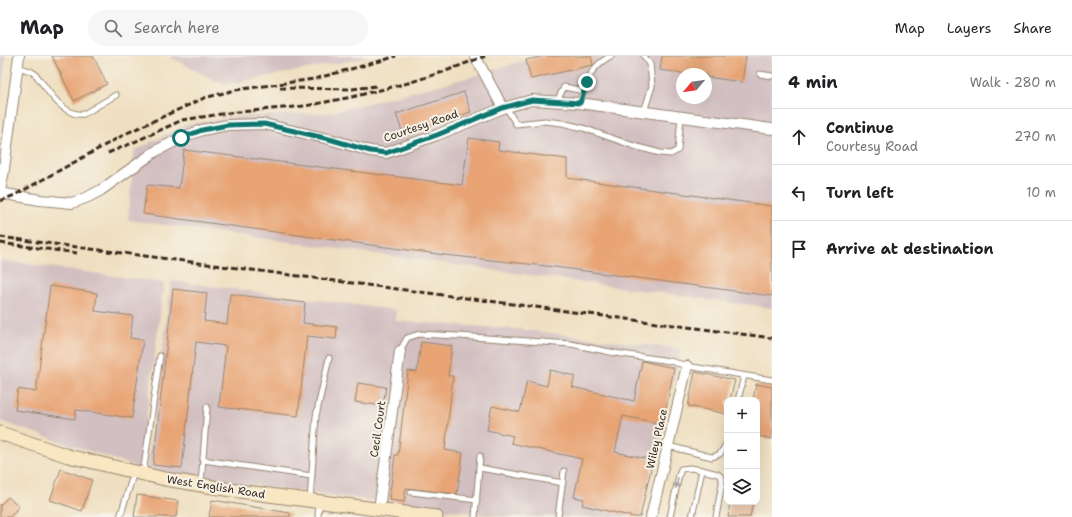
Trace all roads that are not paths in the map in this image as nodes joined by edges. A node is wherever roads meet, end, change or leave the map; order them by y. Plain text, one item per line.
1 (19, 56) edge
2 (475, 56) edge
3 (611, 56) edge
4 (644, 56) edge
5 (17, 67) junction
6 (760, 74) dead end
7 (772, 76) edge
8 (584, 91) junction
9 (116, 95) dead end
10 (557, 101) junction
11 (580, 103) junction
12 (504, 107) junction
13 (644, 112) junction
14 (681, 117) junction
15 (772, 129) edge
16 (0, 190) edge
17 (0, 193) edge
18 (400, 351) joint
19 (160, 356) dead end
20 (328, 358) dead end
21 (686, 366) junction
22 (744, 376) junction
23 (772, 380) edge
24 (739, 397) edge
25 (206, 407) dead end
26 (0, 433) edge
27 (668, 446) junction
28 (724, 448) edge
29 (480, 456) dead end
30 (203, 460) junction
31 (480, 468) junction
32 (564, 470) dead end
33 (702, 470) junction
34 (139, 473) junction
35 (312, 476) junction
36 (563, 483) junction
37 (201, 485) junction
38 (411, 492) dead end
39 (477, 500) junction
40 (315, 501) junction
41 (379, 510) junction
42 (120, 517) edge
43 (318, 517) edge
44 (436, 517) edge
45 (475, 517) edge
46 (558, 517) edge
47 (651, 517) edge
48 (670, 517) edge
49 (692, 517) edge
50 (716, 517) edge

1 - 5 street
2 - 12 street
3 - 8 lane
4 - 13 lane
5 - 9 lane
5 - 16 street
6 - 7 lane
8 - 10 lane
8 - 11 lane
10 - 11 street, Courtesy Road
10 - 12 street, Courtesy Road
11 - 13 street, Courtesy Road
12 - 14 lane
12 - 17 street, Courtesy Road
13 - 14 street, Courtesy Road
14 - 15 street, Courtesy Road
18 - 21 lane
18 - 41 street, Cecil Court
19 - 34 lane
20 - 35 lane
21 - 22 lane
21 - 27 street, Wiley Place
22 - 23 lane
22 - 24 lane
25 - 30 lane
26 - 34 main road, West English Road
27 - 28 lane
27 - 47 street, Wiley Place
29 - 31 lane
30 - 35 lane
30 - 37 lane
31 - 36 lane
31 - 39 lane
32 - 36 lane
33 -> 48 lane
33 - 49 lane
33 - 50 lane
34 - 37 main road, West English Road
34 - 42 lane
35 - 40 lane
36 - 46 lane
37 - 40 main road, West English Road
38 - 39 lane
39 - 45 lane
40 - 41 main road, West English Road
40 - 43 lane
41 - 44 main road, West English Road

